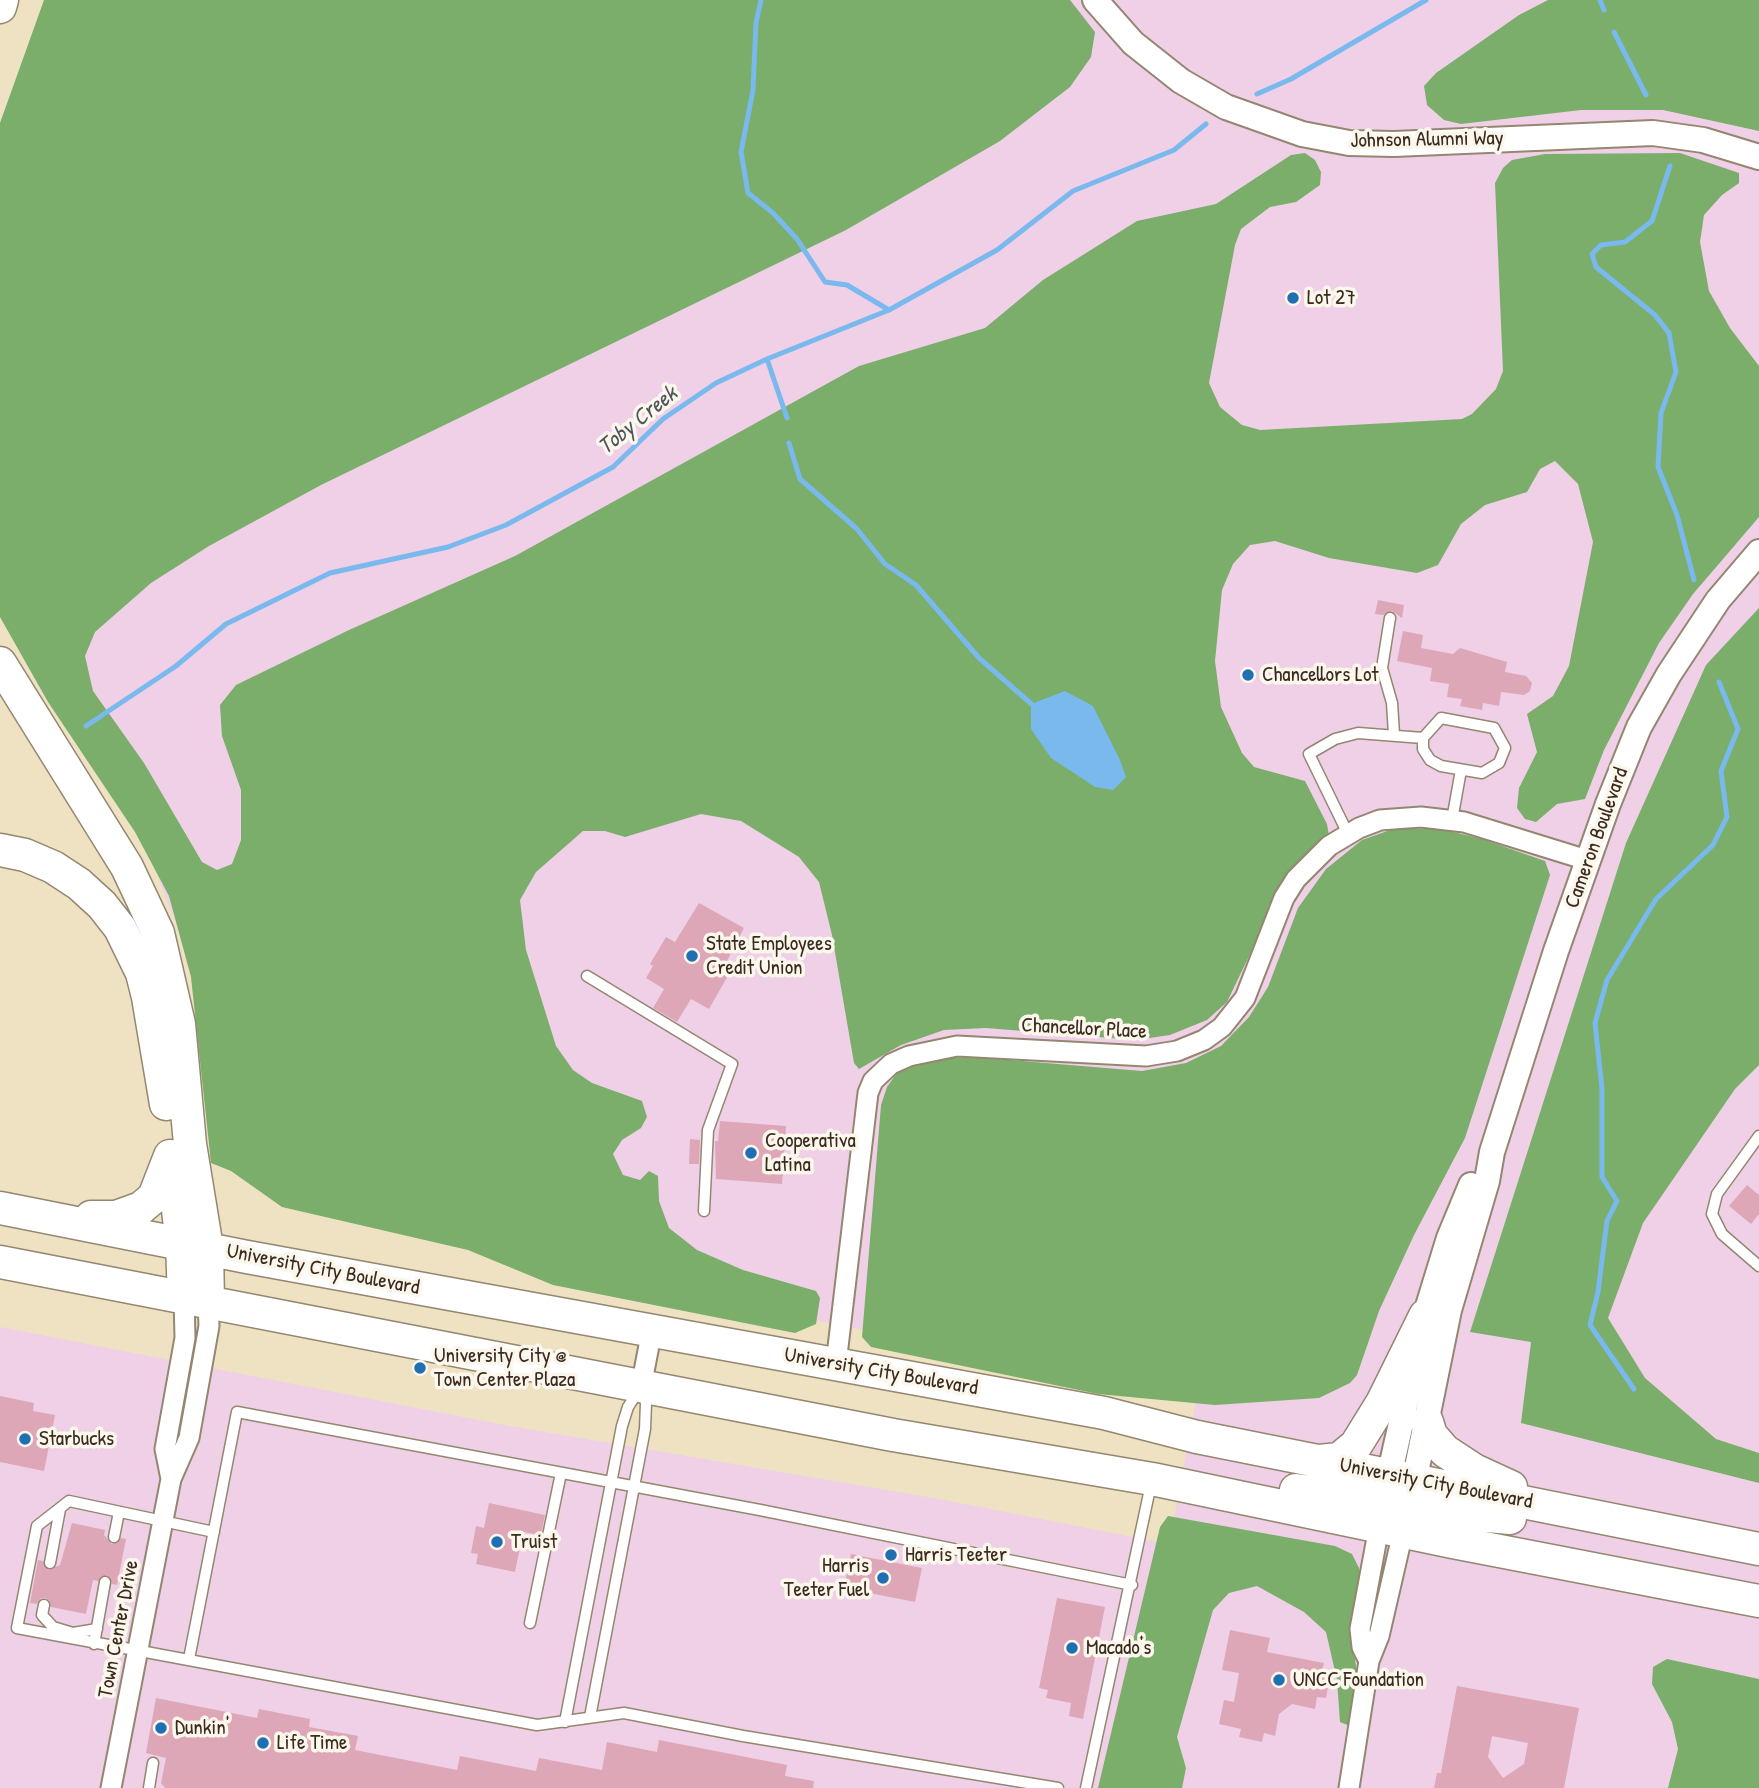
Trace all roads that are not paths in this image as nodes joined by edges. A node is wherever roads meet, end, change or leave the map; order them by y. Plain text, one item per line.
1 (2, 0) edge
2 (1095, 0) edge
3 (0, 7) edge
4 (1759, 157) edge
5 (1759, 552) edge
6 (1390, 618) dead end
7 (0, 663) edge
8 (1394, 734) junction
9 (1423, 738) junction
10 (1461, 770) junction
11 (1452, 820) junction
12 (1348, 834) junction
13 (0, 850) edge
14 (1587, 860) junction
15 (587, 976) dead end
16 (1759, 1136) edge
17 (171, 1152) junction
18 (1492, 1152) junction
19 (0, 1208) edge
20 (704, 1211) dead end
21 (40, 1216) junction
22 (195, 1246) junction
23 (0, 1262) edge
24 (1759, 1266) edge
25 (196, 1300) junction
26 (1425, 1316) junction
27 (652, 1330) junction
28 (836, 1364) junction
29 (641, 1387) junction
30 (1427, 1422) junction
31 (1319, 1461) junction
32 (561, 1474) junction
33 (1152, 1479) junction
34 (611, 1483) junction
35 (634, 1487) junction
36 (1396, 1504) junction
37 (60, 1508) junction
38 (119, 1511) junction
39 (1585, 1514) junction
40 (163, 1521) junction
41 (214, 1532) junction
42 (1686, 1535) junction
43 (114, 1537) dead end
44 (1759, 1549) edge
45 (50, 1563) dead end
46 (105, 1582) dead end
47 (1132, 1585) junction
48 (1759, 1601) edge
49 (44, 1605) dead end
50 (530, 1623) dead end
51 (97, 1629) junction
52 (94, 1644) junction
53 (137, 1652) junction
54 (188, 1659) junction
55 (590, 1717) junction
56 (565, 1722) junction
57 (153, 1763) dead end
58 (111, 1788) edge
59 (149, 1788) edge
60 (1058, 1788) edge
61 (1086, 1788) edge
62 (1349, 1788) edge

1 - 3 main road
2 - 4 street, Johnson Alumni Way
5 - 14 street, Cameron Boulevard
6 - 8 lane
7 - 22 main road
8 - 9 lane
8 - 12 lane
9 - 10 lane
9 - 10 lane
10 - 11 lane
11 - 12 street, Chancellor Place
11 - 14 street, Chancellor Place
12 - 28 street, Chancellor Place
13 - 17 main road
14 - 18 street, Cameron Boulevard
15 - 20 lane
16 - 24 lane
17 - 21 main road
17 - 22 main road
18 - 26 street, Cameron Boulevard
18 - 30 street, Cameron Boulevard
19 - 21 main road, University City Boulevard
21 - 22 main road, University City Boulevard
22 - 25 main road
22 - 27 main road, University City Boulevard
23 - 25 main road
25 - 29 main road
25 - 40 street, Town Center Drive
26 - 31 main road
26 - 36 street, Cameron Boulevard
27 - 28 main road, University City Boulevard
27 - 29 street
28 - 31 main road, University City Boulevard
29 - 33 main road
29 - 34 lane
29 - 35 lane
30 - 36 street, Cameron Boulevard
30 - 39 main road
31 - 36 main road, University City Boulevard
32 - 34 lane
32 - 41 lane
32 - 50 lane
33 - 36 main road
33 - 47 lane
34 - 35 lane
34 - 56 lane
35 - 47 lane
35 - 55 lane
36 - 39 main road, University City Boulevard
36 - 42 main road
36 - 48 main road, University City Boulevard
36 - 62 street
37 - 38 lane
37 - 45 lane
37 - 52 lane
38 - 40 lane
38 - 43 lane
39 - 42 main road, University City Boulevard
40 - 41 lane
40 - 53 street, Town Center Drive
41 - 54 lane
42 - 44 main road, University City Boulevard
46 - 51 lane
47 - 61 lane
49 - 51 lane
51 - 52 lane
52 - 53 lane
53 - 54 lane
53 - 58 street, Town Center Drive
54 - 56 lane
55 - 56 lane
55 - 60 lane
57 - 59 lane

